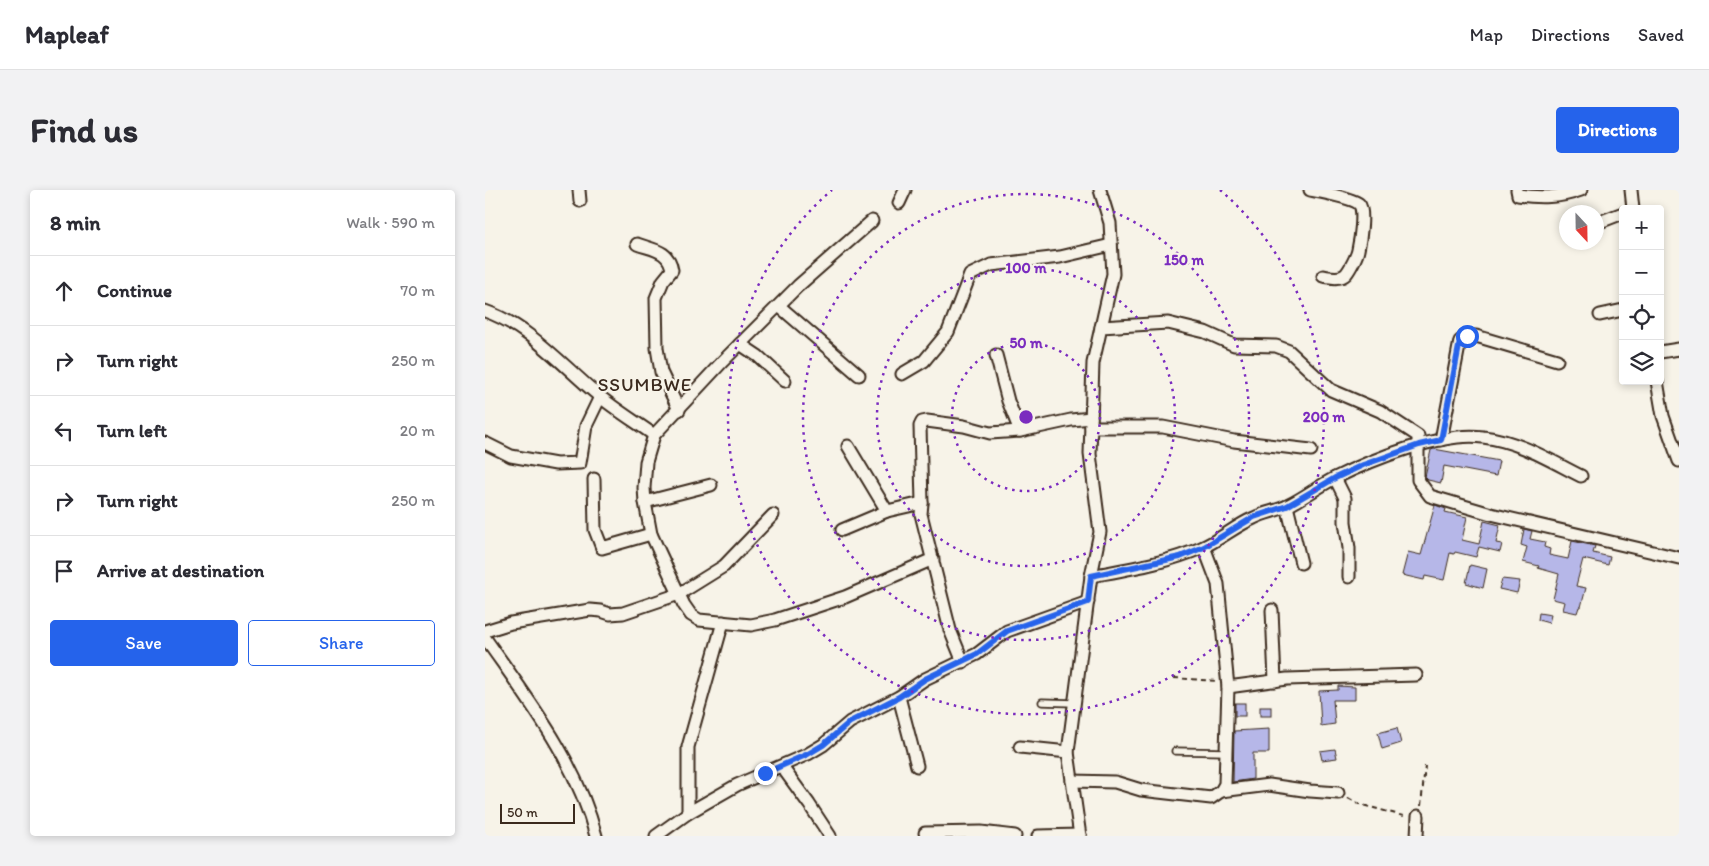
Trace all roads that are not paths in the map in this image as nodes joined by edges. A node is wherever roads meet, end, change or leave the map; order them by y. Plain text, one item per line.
1 (905, 190) edge
2 (1100, 190) edge
3 (1310, 190) edge
4 (1517, 190) edge
5 (1581, 190) edge
6 (1631, 190) edge
7 (899, 203) dead end
8 (1633, 205) edge
9 (1619, 215) edge
10 (1604, 220) edge
11 (872, 221) dead end
12 (637, 244) dead end
13 (1111, 245) junction
14 (1323, 276) dead end
15 (779, 306) junction
16 (485, 311) edge
17 (1619, 311) edge
18 (1600, 315) dead end
19 (1101, 327) junction
20 (740, 344) junction
21 (1679, 349) edge
22 (1664, 351) edge
23 (996, 356) dead end
24 (1557, 360) dead end
25 (902, 374) dead end
26 (859, 375) dead end
27 (785, 380) dead end
28 (1658, 385) edge
29 (599, 397) junction
30 (679, 410) junction
31 (1091, 422) junction
32 (1020, 431) junction
33 (654, 435) junction
34 (1441, 440) junction
35 (485, 443) edge
36 (1419, 445) junction
37 (848, 446) dead end
38 (1311, 450) dead end
39 (1679, 461) edge
40 (1581, 476) dead end
41 (1335, 478) junction
42 (595, 479) dead end
43 (711, 485) dead end
44 (645, 502) junction
45 (922, 503) junction
46 (1287, 506) junction
47 (887, 511) junction
48 (773, 515) dead end
49 (842, 530) dead end
50 (651, 534) junction
51 (1204, 547) junction
52 (1679, 558) edge
53 (933, 559) junction
54 (1301, 564) dead end
55 (1091, 576) junction
56 (1349, 577) dead end
57 (679, 594) junction
58 (1088, 602) junction
59 (1272, 610) dead end
60 (723, 622) junction
61 (485, 631) edge
62 (485, 638) edge
63 (963, 662) junction
64 (1416, 675) dead end
65 (1275, 681) junction
66 (1228, 684) junction
67 (899, 697) junction
68 (1042, 702) dead end
69 (1074, 702) junction
70 (1020, 747) dead end
71 (1175, 751) dead end
72 (1068, 752) junction
73 (1226, 752) junction
74 (917, 766) dead end
75 (782, 767) junction
76 (1072, 781) junction
77 (1221, 791) junction
78 (1338, 793) road end
79 (688, 813) junction
80 (1418, 819) road end
81 (925, 833) dead end
82 (596, 836) edge
83 (656, 836) edge
84 (830, 836) edge
85 (1015, 836) edge
86 (1038, 836) edge
87 (1080, 836) edge
88 (1417, 836) edge

1 - 7 street
2 - 13 street
3 - 14 street
4 - 5 street
6 - 8 street
9 - 10 street
11 - 15 street
12 - 30 street
13 - 19 street
13 - 25 street
15 - 20 street
15 - 26 street
16 - 29 street
17 - 18 street
19 - 31 street
19 - 36 street
20 - 27 street
20 - 30 street
21 - 22 street
23 - 32 street
24 - 34 street
28 - 39 street
29 - 33 street
29 - 35 street
30 - 33 street
31 - 32 street
31 - 38 street
31 - 55 street
32 - 45 street
33 - 44 street
34 - 36 street
34 - 40 street
36 - 41 street
36 - 52 street
37 - 47 street
41 - 46 street
41 - 56 street
42 - 50 street
43 - 44 street
44 - 50 street
45 - 47 street
45 - 53 street
46 - 51 street
46 - 54 street
47 - 49 street
48 - 57 street
50 - 57 street
51 - 55 street
51 - 66 street
53 - 60 street
53 - 63 street
55 - 58 street
57 - 60 street
57 - 61 street
58 - 63 street
58 - 69 street
59 - 65 street
60 - 79 street
62 - 82 street
63 - 67 street
64 - 65 street
65 - 66 street
66 - 73 street
67 - 74 street
67 - 75 street
68 - 69 lane
69 - 72 street
70 - 72 street
71 - 73 lane
72 - 76 street
73 - 77 street
75 - 79 street
75 - 84 street
76 - 77 street
76 - 87 street
77 - 78 street
79 - 83 street
80 - 88 street
81 - 85 street
86 - 87 street

